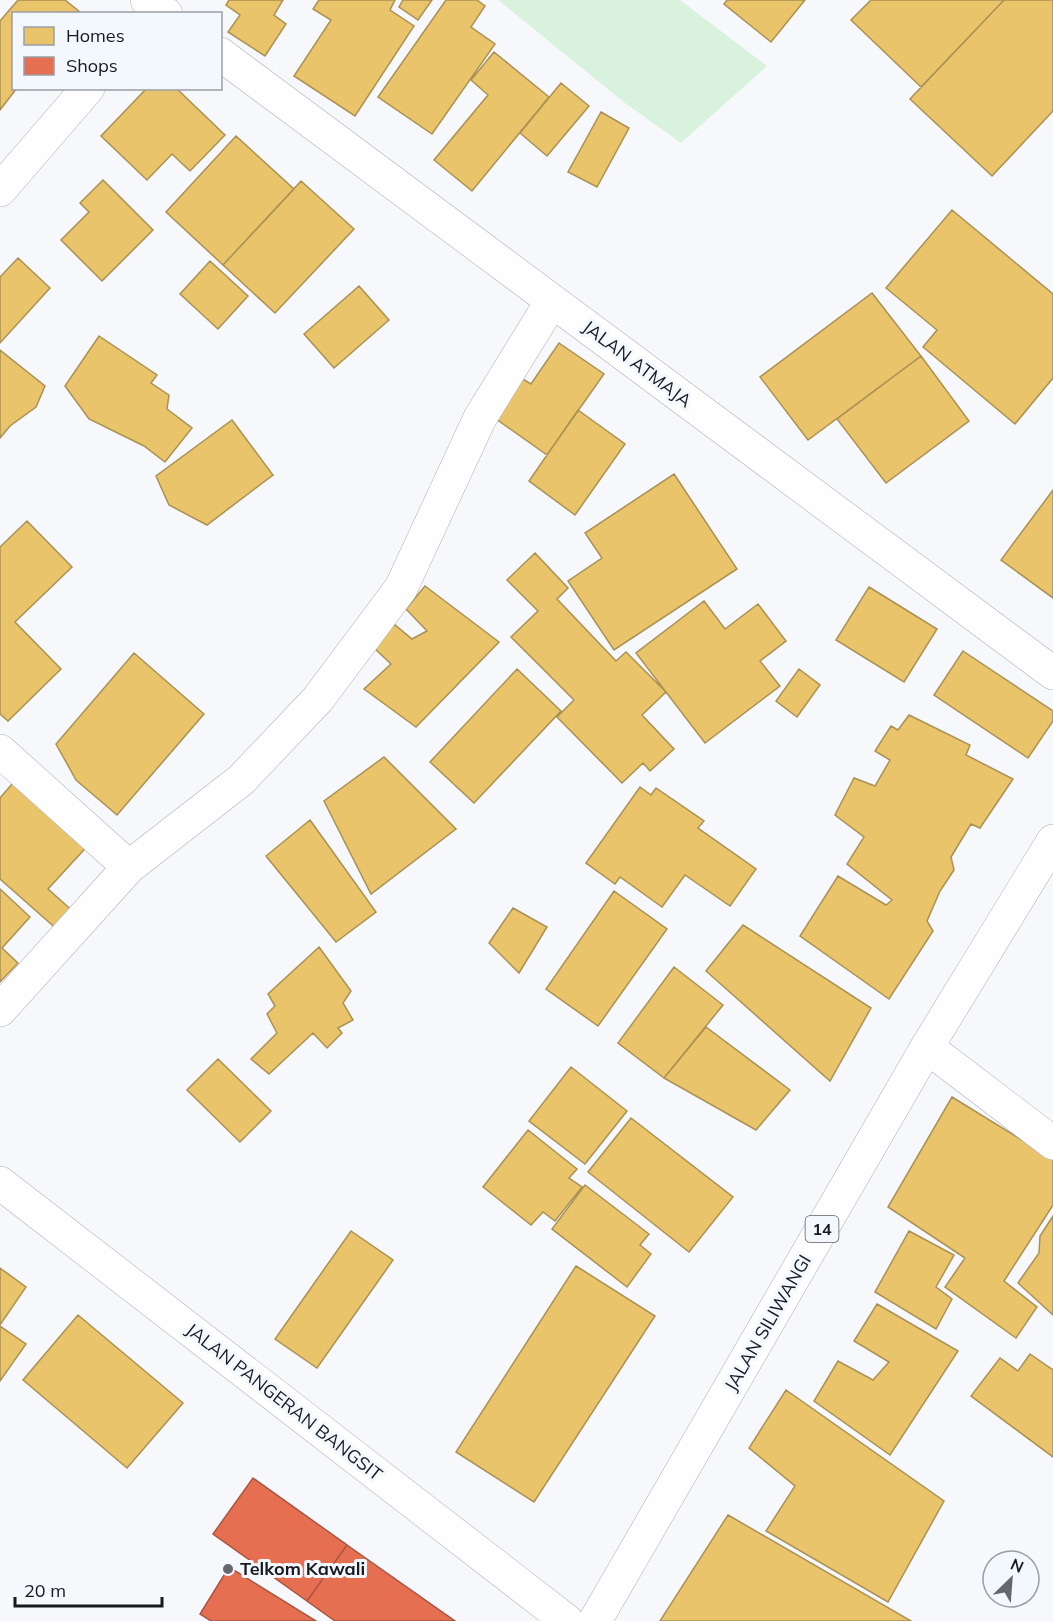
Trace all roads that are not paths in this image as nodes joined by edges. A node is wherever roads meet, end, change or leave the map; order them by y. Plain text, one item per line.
1 (222, 55) edge
2 (86, 90) edge
3 (0, 190) edge
4 (552, 301) junction
5 (1053, 673) edge
6 (0, 751) edge
7 (1053, 841) edge
8 (129, 867) junction
9 (0, 1010) edge
10 (927, 1047) junction
11 (1053, 1143) edge
12 (0, 1184) edge
13 (567, 1621) edge
14 (595, 1621) edge

1 - 4 main road, JALAN ATMAJA
2 - 3 main road
4 - 5 main road, JALAN ATMAJA
4 - 8 main road
6 - 8 main road
7 - 10 main road, JALAN SILIWANGI / 14
8 - 9 main road
10 - 11 main road
10 - 14 main road, JALAN SILIWANGI / 14
12 - 13 main road, JALAN PANGERAN BANGSIT

